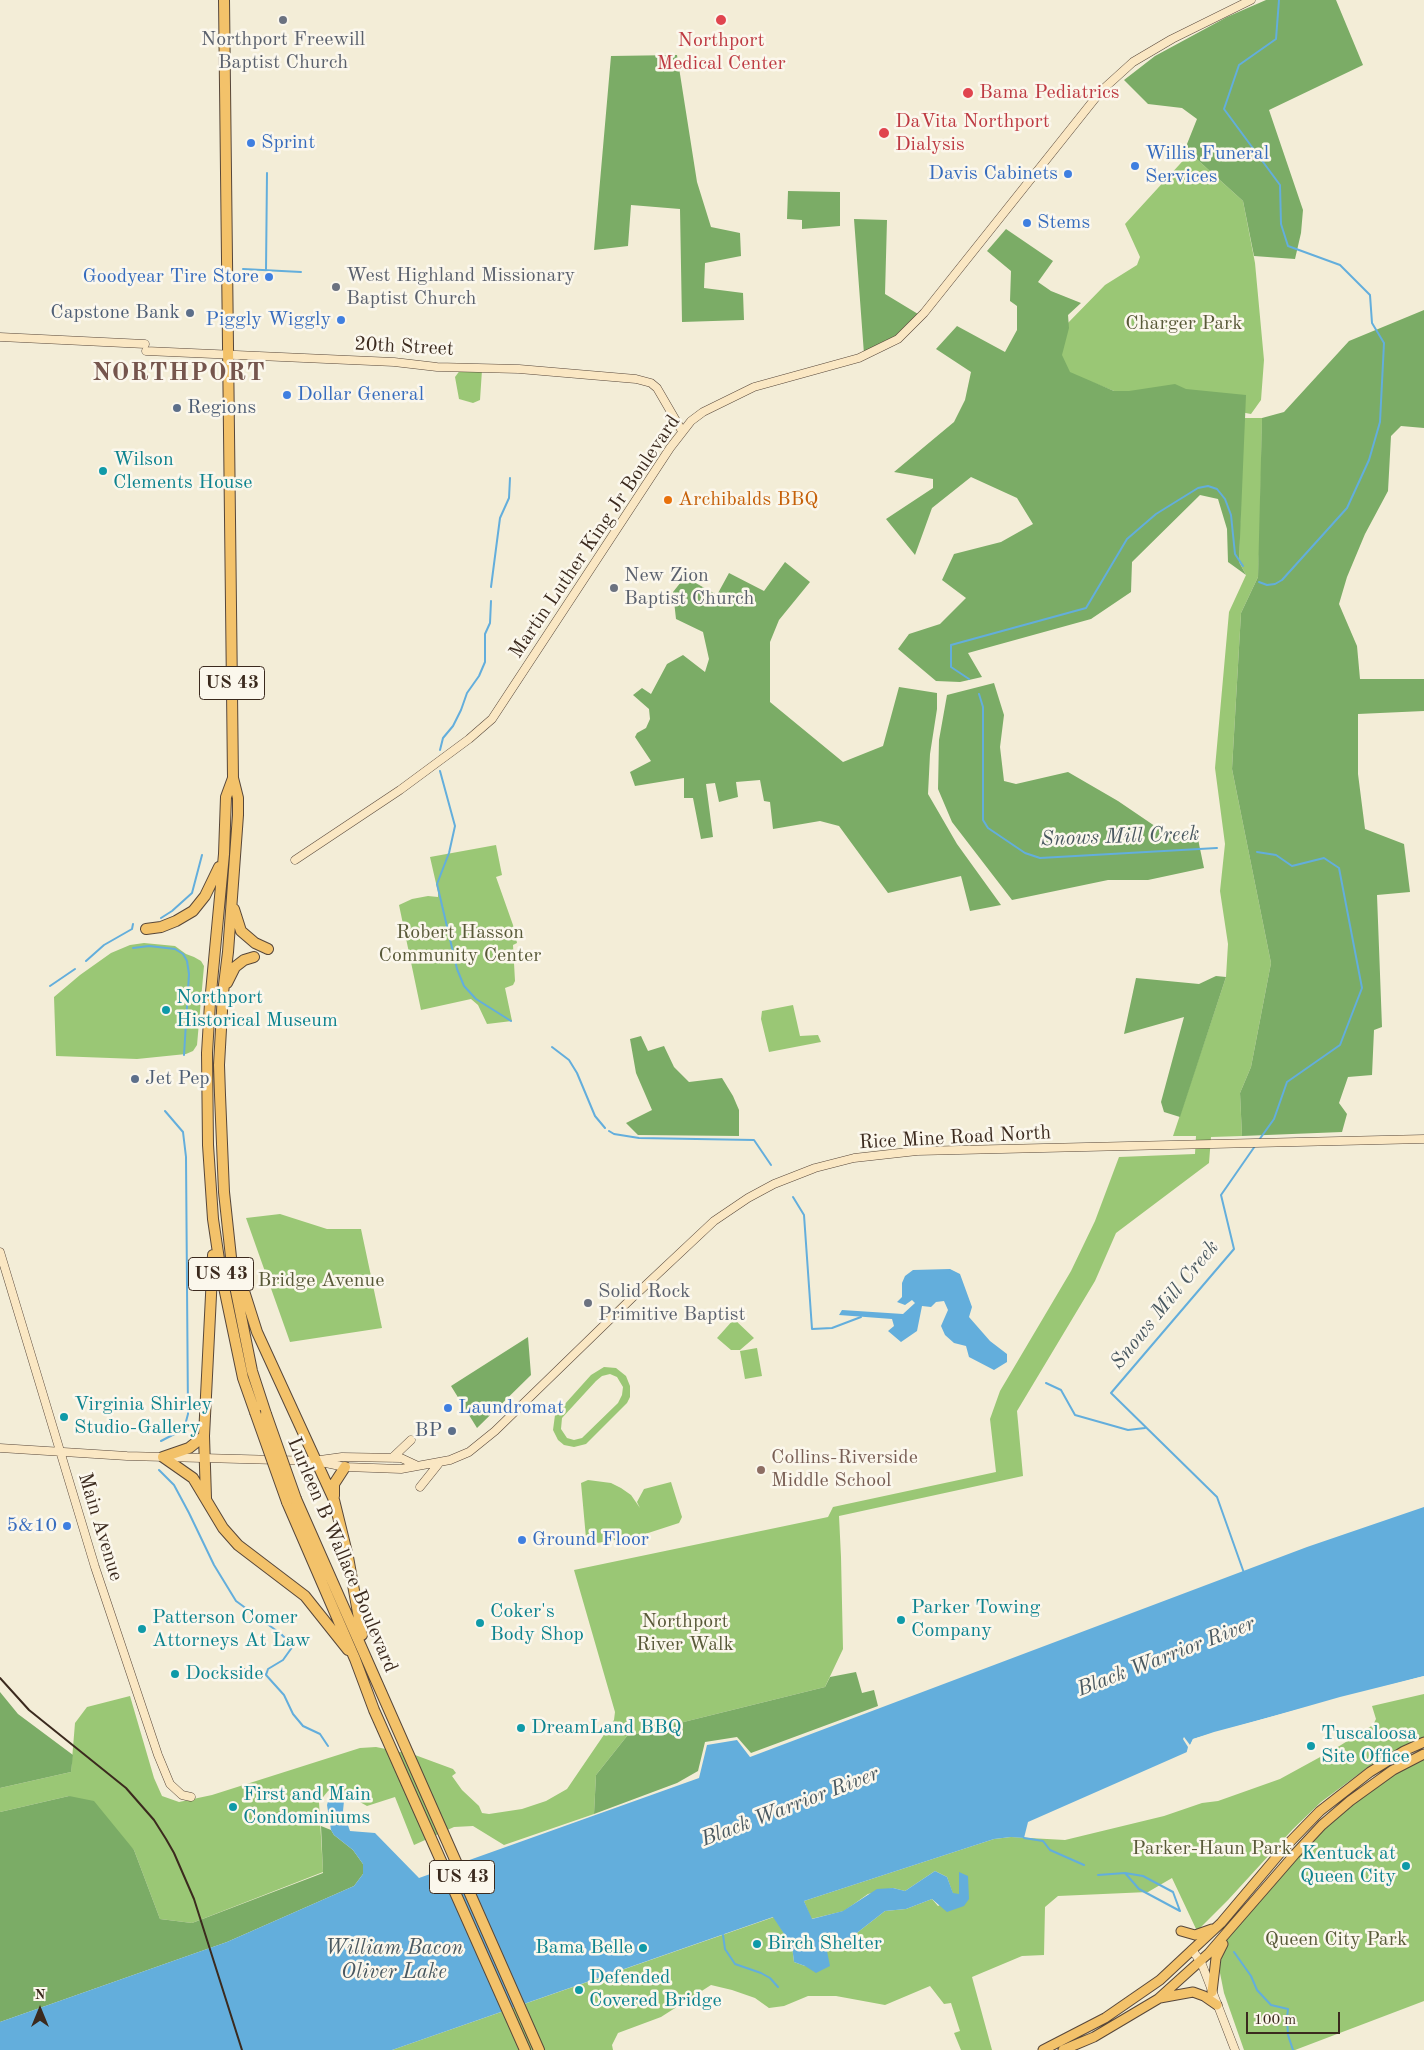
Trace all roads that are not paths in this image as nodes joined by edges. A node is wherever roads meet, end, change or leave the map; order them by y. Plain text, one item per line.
1 (224, 0) edge
2 (1235, 0) edge
3 (1246, 1) edge
4 (1224, 13) junction
5 (0, 337) edge
6 (228, 354) junction
7 (682, 431) junction
8 (233, 778) junction
9 (224, 854) junction
10 (295, 860) dead end
11 (232, 901) junction
12 (146, 929) dead end
13 (268, 949) dead end
14 (254, 957) dead end
15 (223, 993) junction
16 (1424, 1139) edge
17 (213, 1219) junction
18 (230, 1251) junction
19 (0, 1252) edge
20 (260, 1413) junction
21 (204, 1436) junction
22 (411, 1440) dead end
23 (0, 1448) edge
24 (59, 1451) junction
25 (163, 1457) junction
26 (392, 1458) junction
27 (205, 1459) junction
28 (316, 1461) junction
29 (440, 1462) junction
30 (416, 1465) junction
31 (345, 1467) junction
32 (420, 1487) dead end
33 (206, 1498) junction
34 (334, 1500) junction
35 (291, 1501) junction
36 (366, 1655) junction
37 (356, 1659) junction
38 (1424, 1742) edge
39 (1424, 1754) edge
40 (191, 1797) dead end
41 (1216, 1927) junction
42 (1181, 1930) dead end
43 (1228, 1933) junction
44 (1192, 1950) junction
45 (1201, 1962) junction
46 (1212, 1992) junction
47 (1158, 1999) junction
48 (1217, 2005) junction
49 (525, 2050) edge
50 (539, 2050) edge
51 (1043, 2050) edge
52 (1062, 2050) edge
53 (1235, 2050) edge

1 - 6 highway, Lurleen B Wallace Boulevard / US 43
2 - 4 main road
3 - 4 main road, Martin Luther King Jr Boulevard
4 - 7 main road, Martin Luther King Jr Boulevard
5 - 6 main road, 20th Street
6 - 7 main road, 20th Street
6 - 8 highway, Lurleen B Wallace Boulevard / US 43
7 - 10 main road, Martin Luther King Jr Boulevard
8 - 9 highway, Lurleen B Wallace Boulevard / US 43
8 - 11 highway, Lurleen B Wallace Boulevard / US 43
9 - 12 highway
9 - 17 highway, Lurleen B Wallace Boulevard / US 43
11 - 13 highway
11 - 15 highway, Lurleen B Wallace Boulevard / US 43
14 - 15 highway
15 - 18 highway, Lurleen B Wallace Boulevard / US 43
16 - 29 main road, Rice Mine Road North
17 - 20 highway, Lurleen B Wallace Boulevard / US 43
17 - 21 highway
18 - 20 highway, Lurleen B Wallace Boulevard / US 43
18 - 28 highway
19 - 24 main road, Main Avenue
20 - 35 highway, Lurleen B Wallace Boulevard / US 43, bridge
21 - 25 highway
21 - 27 highway
22 - 26 main road
23 - 24 main road
24 - 25 main road
24 - 40 main road, Main Avenue
25 - 27 main road
25 - 33 highway
26 - 28 main road
26 - 30 main road
27 - 28 main road
27 - 33 highway
28 - 31 main road, Rice Mine Road North
28 - 34 highway
29 - 30 main road, Rice Mine Road North
29 - 32 main road
30 - 31 main road, Rice Mine Road North
31 - 34 highway
33 - 37 highway
34 - 36 highway
35 - 36 highway, Lurleen B Wallace Boulevard / US 43
35 - 37 highway, Lurleen B Wallace Boulevard / US 43
36 - 50 highway, Lurleen B Wallace Boulevard / US 43
37 - 49 highway, Lurleen B Wallace Boulevard / US 43
38 - 41 main road
39 - 43 main road
41 - 42 main road
41 - 44 main road
43 - 45 main road
43 - 46 main road
44 - 45 main road
44 - 51 main road
45 - 46 main road
45 - 47 main road
46 - 48 main road
47 - 48 main road
47 - 52 main road
48 - 53 main road

